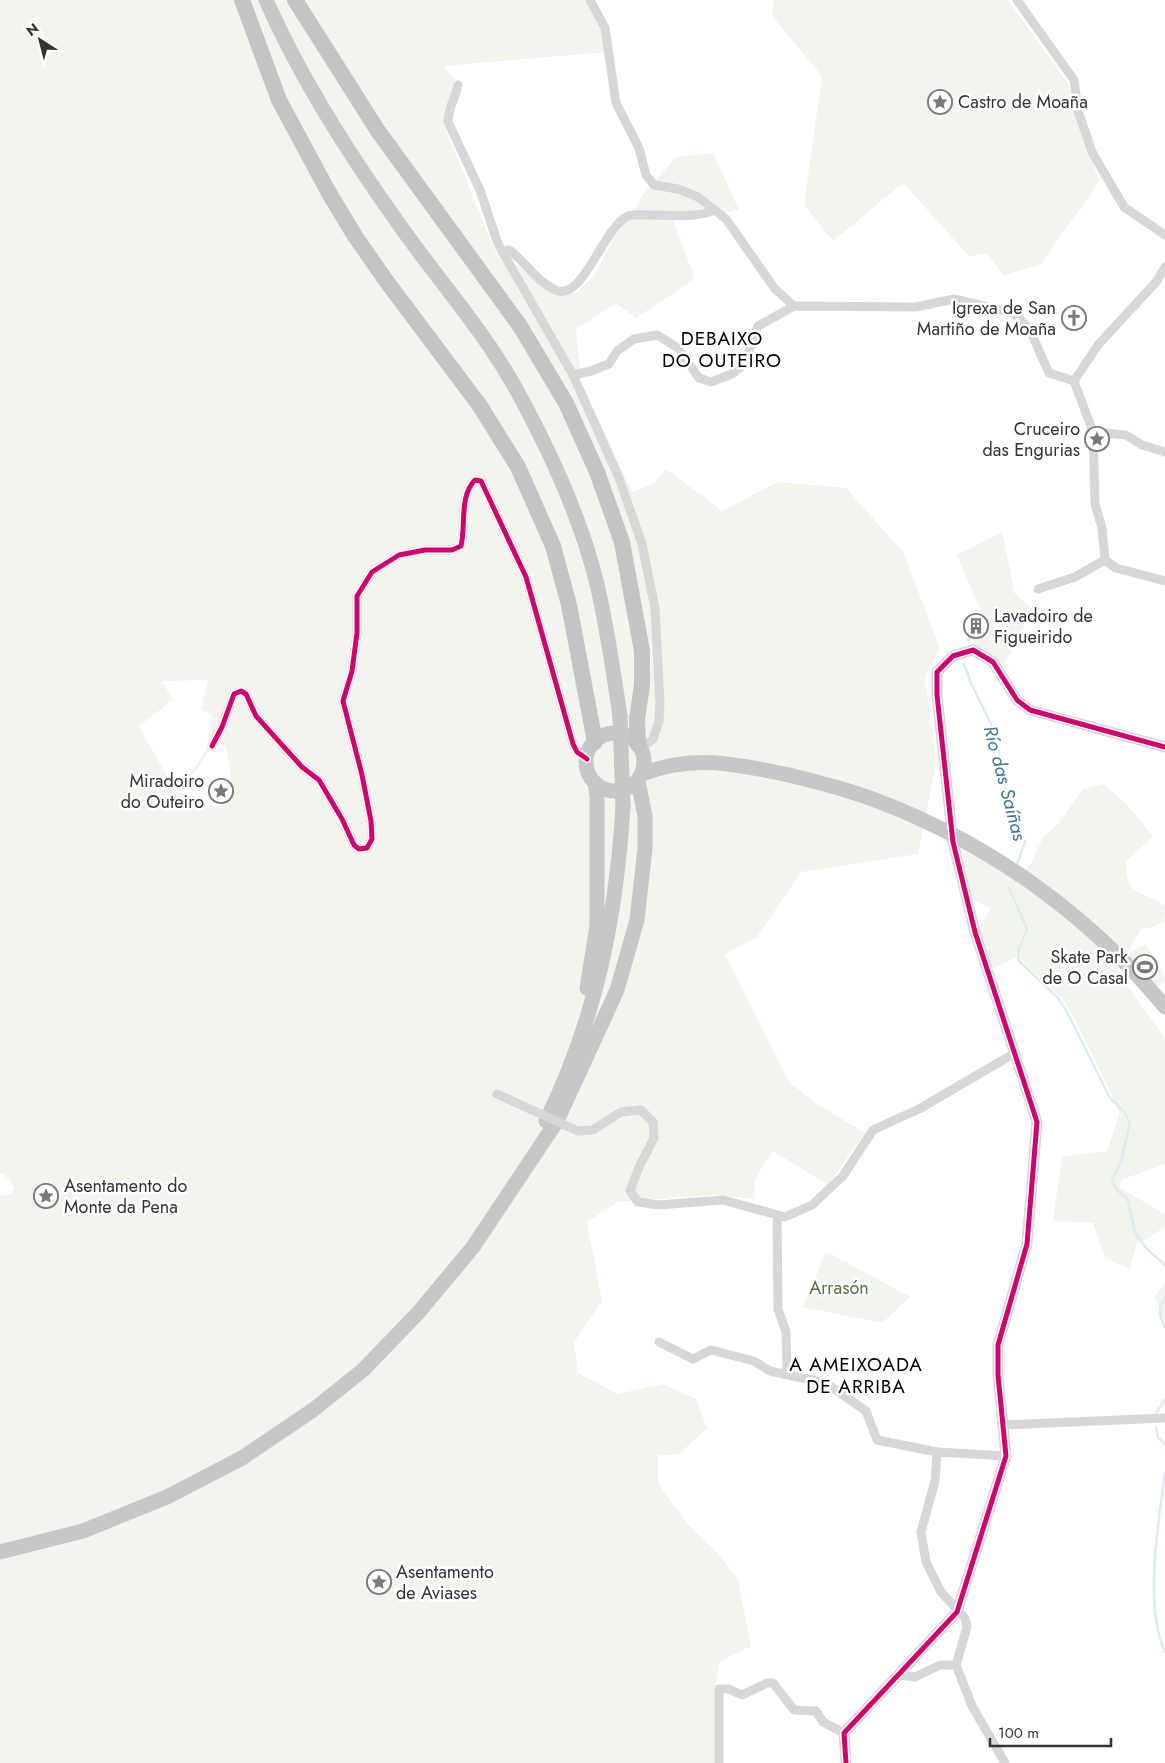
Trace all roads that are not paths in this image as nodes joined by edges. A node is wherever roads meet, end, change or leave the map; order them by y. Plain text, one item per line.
1 (242, 0) edge
2 (266, 0) edge
3 (295, 0) edge
4 (590, 0) edge
5 (1017, 0) edge
6 (458, 85) dead end
7 (715, 210) junction
8 (1165, 235) edge
9 (502, 252) junction
10 (1165, 267) edge
11 (794, 306) junction
12 (572, 375) junction
13 (1074, 381) junction
14 (1093, 432) junction
15 (1165, 452) edge
16 (1105, 560) junction
17 (1165, 581) edge
18 (1038, 588) dead end
19 (595, 742) junction
20 (212, 746) dead end
21 (1165, 747) edge
22 (641, 750) junction
23 (587, 759) junction
24 (676, 763) junction
25 (640, 777) junction
26 (595, 783) junction
27 (1165, 1007) edge
28 (1015, 1052) junction
29 (497, 1094) dead end
30 (550, 1114) junction
31 (518, 1178) junction
32 (777, 1215) junction
33 (659, 1342) dead end
34 (787, 1374) junction
35 (1165, 1418) edge
36 (1002, 1425) junction
37 (937, 1452) junction
38 (1006, 1456) junction
39 (0, 1552) edge
40 (957, 1612) junction
41 (956, 1665) junction
42 (899, 1675) junction
43 (844, 1733) junction
44 (720, 1763) edge
45 (846, 1763) edge
46 (1005, 1763) edge

1 - 19 highway
2 - 30 highway, bridge
3 - 22 highway
4 - 7 street
5 - 8 street
6 - 9 street
7 - 9 street
7 - 11 street
9 - 12 street
10 - 13 street
11 - 12 street
11 - 13 street
12 - 22 street
13 - 14 street
14 - 15 street
14 - 16 street
16 - 17 street
16 - 18 street
19 - 22 highway
19 - 23 highway
20 - 23 street
21 - 28 street
22 - 24 highway
22 - 25 highway
23 - 26 highway
24 - 25 highway
24 - 27 highway, bridge
25 - 26 highway
25 - 31 highway
26 - 30 highway
28 - 32 street
28 - 36 street
29 - 32 street, bridge
30 - 31 highway
31 - 39 highway
32 - 34 street
33 - 34 street
34 - 37 street
35 - 36 street
36 - 38 street
37 - 38 street
37 - 40 street
38 - 40 street
40 - 41 street
40 - 42 street
41 - 42 street
41 - 46 street
42 - 43 street
43 - 44 street
43 - 45 street

